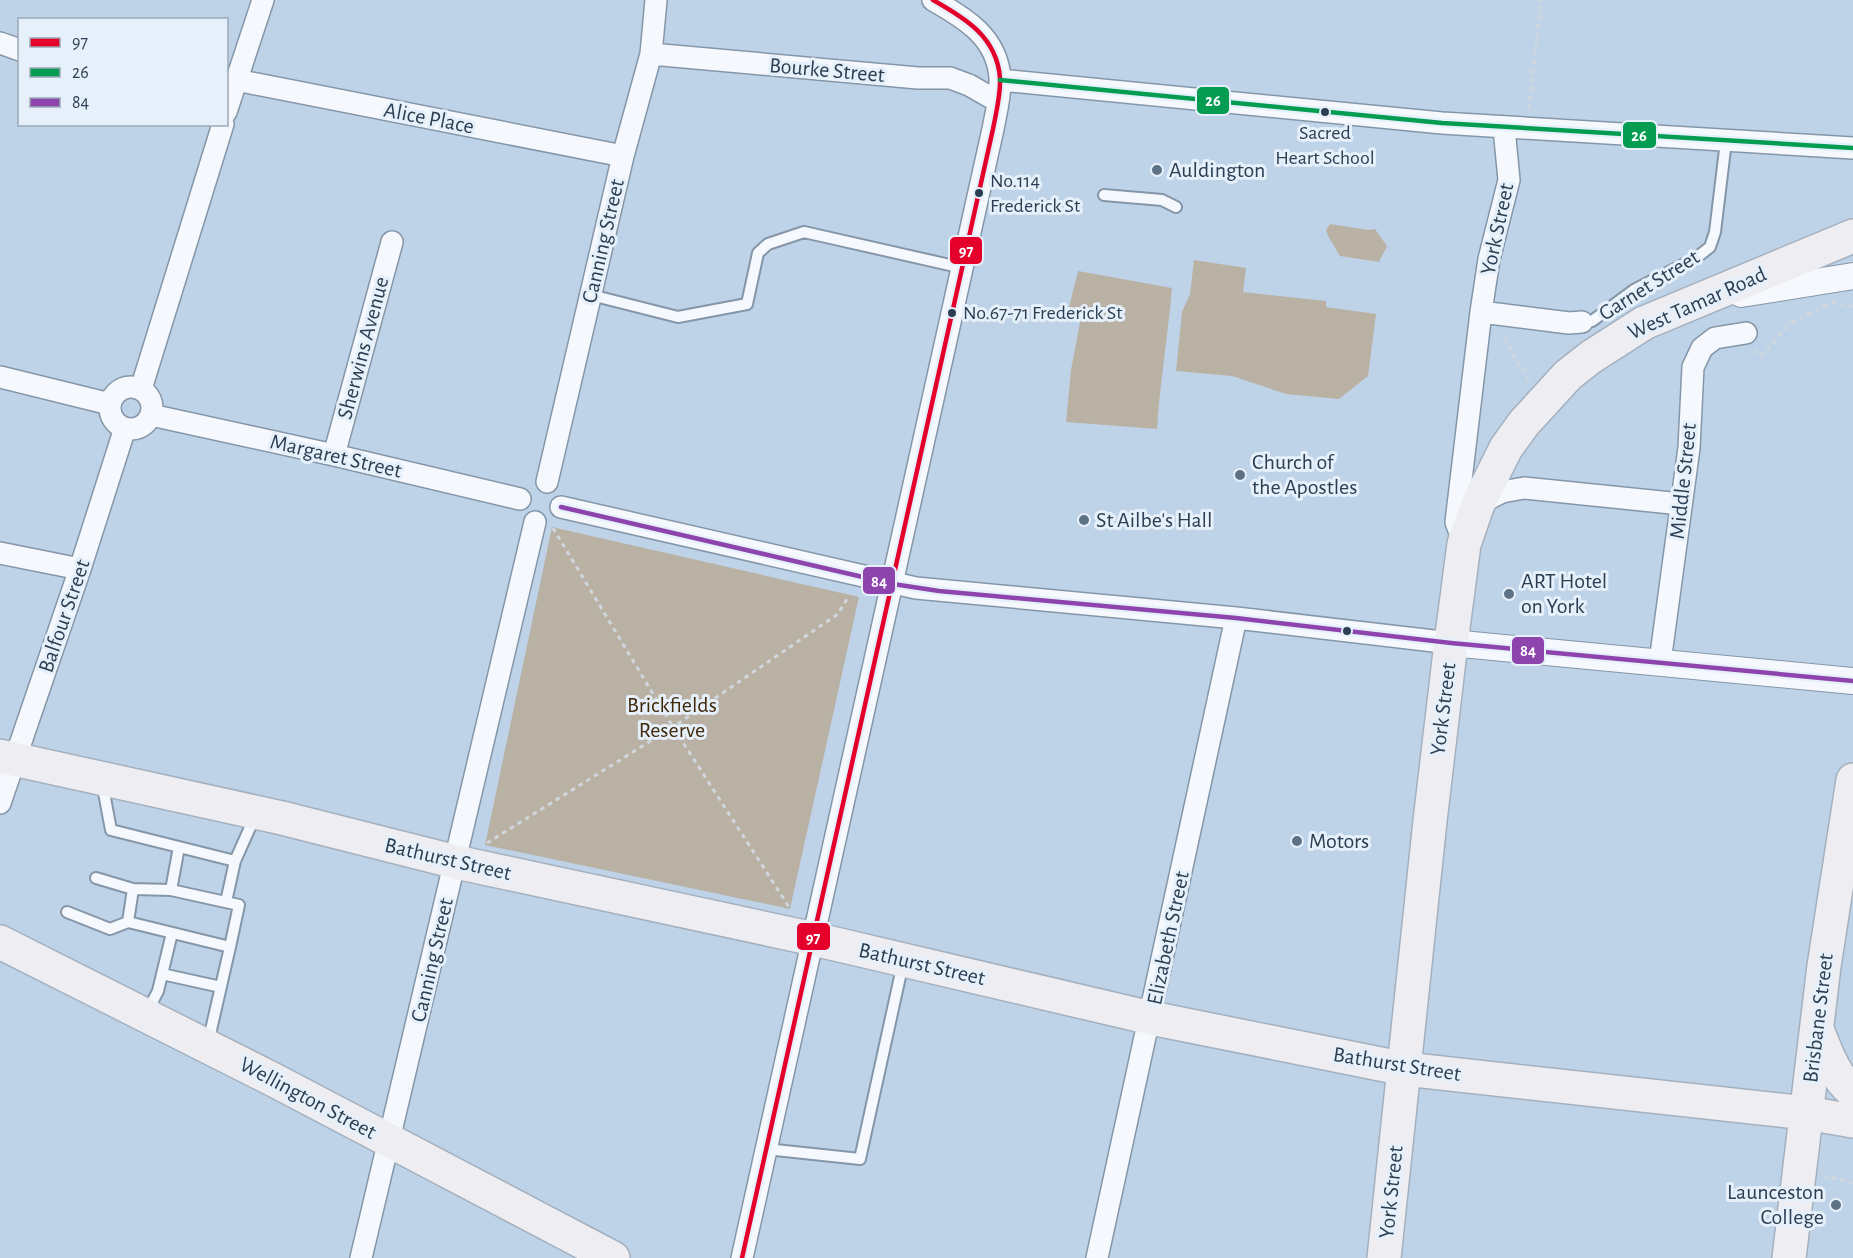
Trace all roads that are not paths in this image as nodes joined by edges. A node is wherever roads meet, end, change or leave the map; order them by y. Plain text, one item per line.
1 (263, 0) edge
2 (656, 0) edge
3 (933, 0) edge
4 (0, 43) edge
5 (18, 49) edge
6 (651, 54) junction
7 (1000, 80) junction
8 (230, 97) edge
9 (997, 101) junction
10 (222, 126) edge
11 (1504, 128) junction
12 (1726, 141) junction
13 (1853, 148) edge
14 (622, 156) junction
15 (1104, 195) dead end
16 (1176, 207) dead end
17 (1853, 236) edge
18 (392, 242) dead end
19 (963, 268) junction
20 (1853, 276) edge
21 (591, 295) junction
22 (1673, 310) junction
23 (1481, 312) junction
24 (1582, 322) joint
25 (1746, 333) road end
26 (0, 377) edge
27 (141, 389) junction
28 (110, 404) junction
29 (151, 415) junction
30 (125, 428) junction
31 (334, 455) junction
32 (547, 482) junction
33 (520, 499) junction
34 (1478, 504) junction
35 (1681, 504) junction
36 (561, 507) junction
37 (544, 525) junction
38 (1464, 544) junction
39 (0, 553) edge
40 (80, 569) junction
41 (893, 584) junction
42 (1236, 618) junction
43 (1451, 643) junction
44 (1660, 662) junction
45 (1853, 681) edge
46 (7, 758) edge
47 (101, 779) junction
48 (1853, 780) edge
49 (0, 802) edge
50 (256, 813) junction
51 (179, 847) junction
52 (235, 861) junction
53 (456, 862) junction
54 (96, 878) dead end
55 (133, 889) junction
56 (171, 890) junction
57 (226, 902) junction
58 (68, 912) dead end
59 (128, 922) junction
60 (172, 933) junction
61 (814, 939) junction
62 (0, 942) edge
63 (230, 947) junction
64 (904, 960) junction
65 (162, 974) junction
66 (221, 987) junction
67 (146, 1014) junction
68 (1150, 1018) junction
69 (1816, 1027) junction
70 (207, 1046) junction
71 (1405, 1069) junction
72 (1853, 1092) edge
73 (1806, 1113) junction
74 (1853, 1121) edge
75 (389, 1141) junction
76 (766, 1149) junction
77 (361, 1258) edge
78 (613, 1258) edge
79 (742, 1258) edge
80 (1097, 1258) edge
81 (1384, 1258) edge
82 (1789, 1258) edge

1 - 8 street
2 - 6 street, Canning Street
3 - 7 street
4 - 5 street
6 - 9 street, Bourke Street
6 - 14 street, Canning Street
7 - 9 street
7 - 11 street
8 - 14 street, Alice Place
9 - 19 street
10 - 27 street
11 - 12 street
11 - 23 street, York Street
12 - 13 street
12 - 24 lane, Garnet Street
14 - 21 street, Canning Street
15 - 16 lane
17 - 22 highway, West Tamar Road
18 - 31 street, Sherwins Avenue
19 - 21 lane
19 - 41 street
20 - 22 street
21 - 32 street, Canning Street
22 - 34 highway, West Tamar Road
23 - 24 street, Garnet Street
23 - 38 street, York Street
25 - 35 street, Middle Street
26 - 28 street
27 - 28 street
27 - 29 street
28 - 30 street
29 - 30 street
29 - 31 street, Margaret Street
30 - 40 street, Balfour Street
31 - 33 street, Margaret Street
32 - 33 street
32 - 36 street
33 - 37 street
34 - 35 street
34 - 38 highway, West Tamar Road
35 - 44 street, Middle Street
36 - 37 street
36 - 41 street
37 - 53 street, Canning Street
38 - 43 highway, York Street
39 - 40 street
40 - 46 street, Balfour Street
41 - 42 street
41 - 61 street
42 - 43 street
42 - 68 street, Elizabeth Street
43 - 44 street
43 - 71 highway, York Street
44 - 45 street
46 - 47 highway, Bathurst Street
46 - 49 street, Balfour Street
47 - 50 highway, Bathurst Street
47 - 51 lane
48 - 69 highway, Brisbane Street
50 - 52 lane
50 - 53 highway, Bathurst Street
51 - 52 lane
51 - 56 lane
52 - 57 lane
53 - 61 highway, Bathurst Street
53 - 75 street, Canning Street
54 - 55 lane
55 - 56 lane
55 - 59 lane
56 - 57 lane
57 - 63 lane
58 - 59 lane
59 - 60 lane
60 - 63 lane
60 - 65 lane
61 - 64 highway, Bathurst Street
61 - 76 street
62 - 67 highway, Wellington Street
63 - 66 lane
64 - 68 highway, Bathurst Street
64 - 76 lane
65 - 66 lane
65 - 67 lane
66 - 70 lane
67 - 70 highway, Wellington Street
68 - 71 highway, Bathurst Street
68 - 80 street, Elizabeth Street
69 - 72 highway
69 - 73 highway, Brisbane Street
70 - 75 highway, Wellington Street
71 - 73 highway, Bathurst Street
71 - 81 highway, York Street
73 - 74 highway, Bathurst Street
73 - 82 highway, Brisbane Street
75 - 77 street, Canning Street
75 - 78 highway, Wellington Street
76 - 79 street

